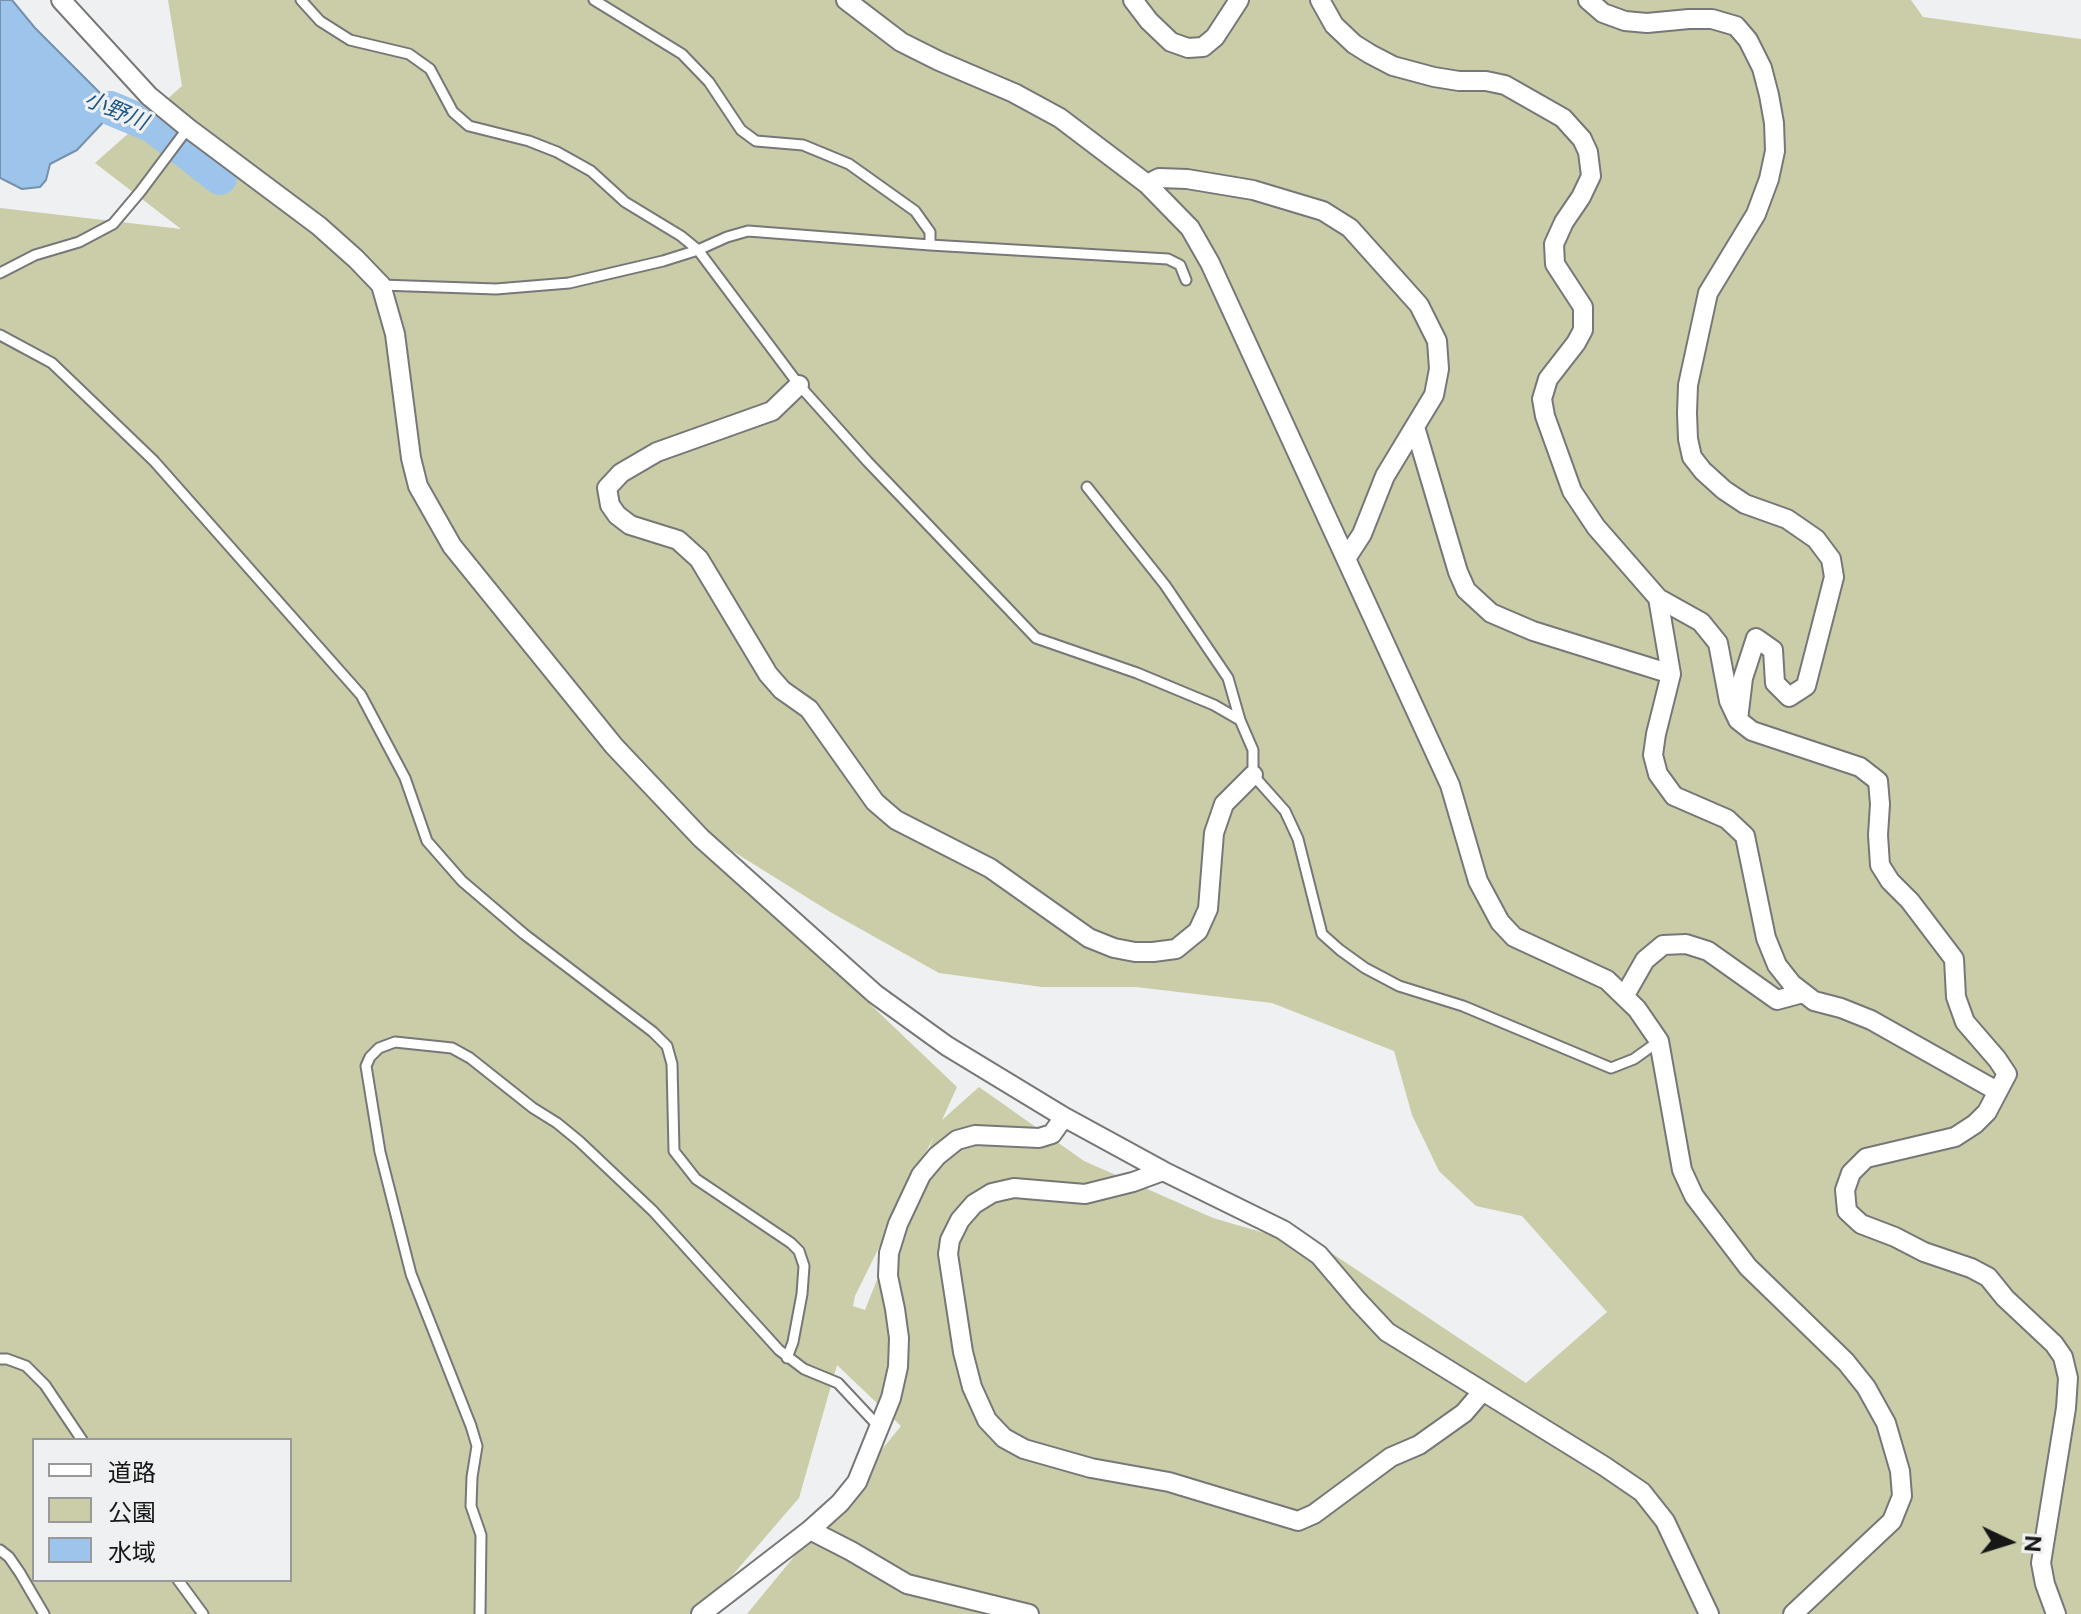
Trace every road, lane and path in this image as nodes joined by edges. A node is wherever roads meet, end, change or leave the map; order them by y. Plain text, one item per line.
1 (61, 0) edge
2 (301, 0) edge
3 (594, 0) edge
4 (846, 0) edge
5 (1133, 0) edge
6 (1239, 0) edge
7 (1320, 0) edge
8 (1588, 0) edge
9 (188, 128) junction
10 (1147, 184) junction
11 (930, 245) junction
12 (698, 250) junction
13 (0, 273) edge
14 (1186, 280) dead end
15 (381, 285) junction
16 (0, 335) edge
17 (799, 385) junction
18 (1415, 427) junction
19 (1087, 487) dead end
20 (1347, 557) junction
21 (1658, 598) junction
22 (1671, 674) junction
23 (1240, 720) junction
24 (1738, 720) junction
25 (1253, 775) junction
26 (1803, 993) junction
27 (1625, 995) junction
28 (1659, 1041) junction
29 (1997, 1091) junction
30 (1064, 1117) junction
31 (1163, 1171) junction
32 (787, 1358) junction
33 (0, 1359) edge
34 (1482, 1392) junction
35 (880, 1428) junction
36 (81, 1438) edge
37 (810, 1530) junction
38 (0, 1550) edge
39 (179, 1582) edge
40 (44, 1614) edge
41 (203, 1614) edge
42 (480, 1614) edge
43 (701, 1614) edge
44 (1029, 1614) edge
45 (1709, 1614) edge
46 (1793, 1614) edge
47 (2056, 1614) edge

1 - 9 street
2 - 12 lane
3 - 11 lane
4 - 10 street
5 - 6 street
7 - 21 street
8 - 24 street
9 - 13 lane
9 - 15 street
10 - 18 street
10 - 20 street
11 - 12 lane
11 - 14 lane
12 - 15 lane
12 - 17 lane
15 - 30 street
16 - 32 lane
17 - 23 lane
17 - 25 street
18 - 20 street
18 - 22 street
19 - 23 lane
20 - 27 street
21 - 22 street
21 - 24 street
22 - 26 street
23 - 25 lane
24 - 29 street
25 - 28 lane
26 - 27 street
26 - 29 street
27 - 28 street
28 - 46 street
29 - 47 street
30 - 31 street
30 - 35 street
31 - 34 street
31 - 34 street
32 - 35 lane
32 - 42 lane
33 - 36 lane
34 - 45 street
35 - 37 street
37 - 43 street
37 - 44 street
38 - 40 lane
39 - 41 lane

